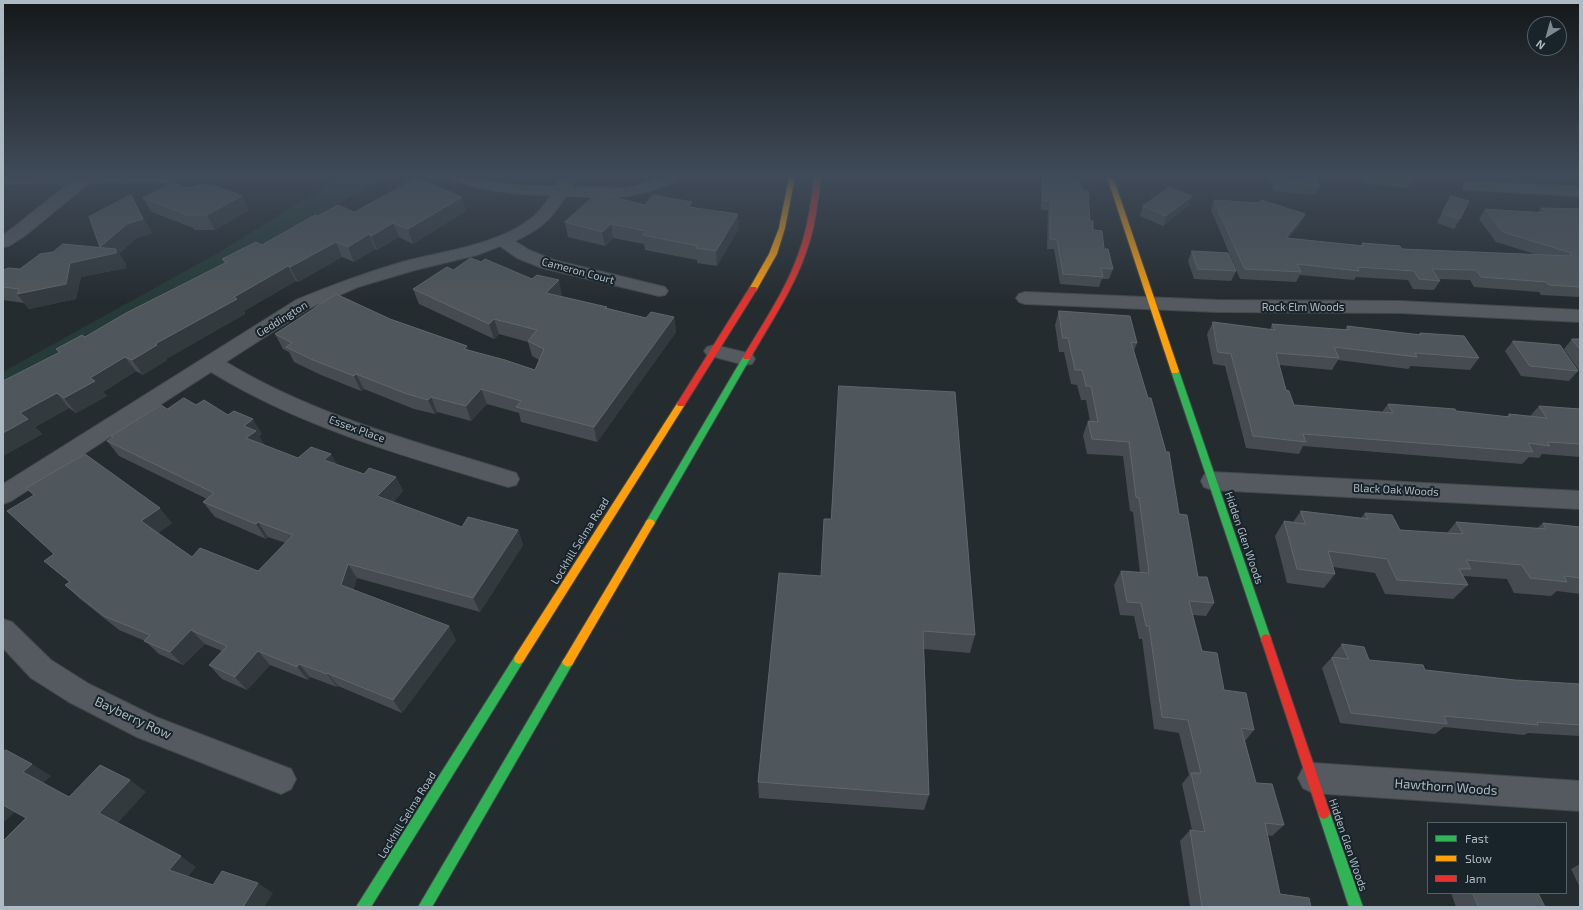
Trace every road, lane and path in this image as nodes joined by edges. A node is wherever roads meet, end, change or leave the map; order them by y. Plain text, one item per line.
1 (34, 219) edge
2 (539, 219) edge
3 (784, 219) edge
4 (811, 219) edge
5 (1125, 219) edge
6 (502, 240) junction
7 (3, 242) edge
8 (659, 291) dead end
9 (1025, 298) dead end
10 (1153, 304) junction
11 (1580, 316) edge
12 (714, 351) junction
13 (745, 359) junction
14 (212, 364) junction
15 (508, 479) dead end
16 (1212, 480) junction
17 (3, 496) edge
18 (1580, 500) edge
19 (3, 630) edge
20 (1312, 778) junction
21 (281, 779) dead end
22 (1580, 796) edge
23 (363, 907) edge
24 (425, 907) edge
25 (1356, 907) edge

1 - 7 street
2 - 6 street, Geddington
3 - 12 main road, Lockhill Selma Road
4 - 13 main road
5 - 10 main road, Hidden Glen Woods
6 - 8 street, Cameron Court
6 - 14 street, Geddington
9 - 10 street, Rock Elm Woods
10 - 11 street, Rock Elm Woods
10 - 16 main road, Hidden Glen Woods
12 - 13 street
12 - 23 main road, Lockhill Selma Road
13 - 24 main road
14 - 15 street, Essex Place
14 - 17 street, Geddington
16 - 18 street, Black Oak Woods
16 - 20 main road, Hidden Glen Woods
19 - 21 street, Bayberry Row
20 - 22 street, Hawthorn Woods
20 - 25 main road, Hidden Glen Woods

